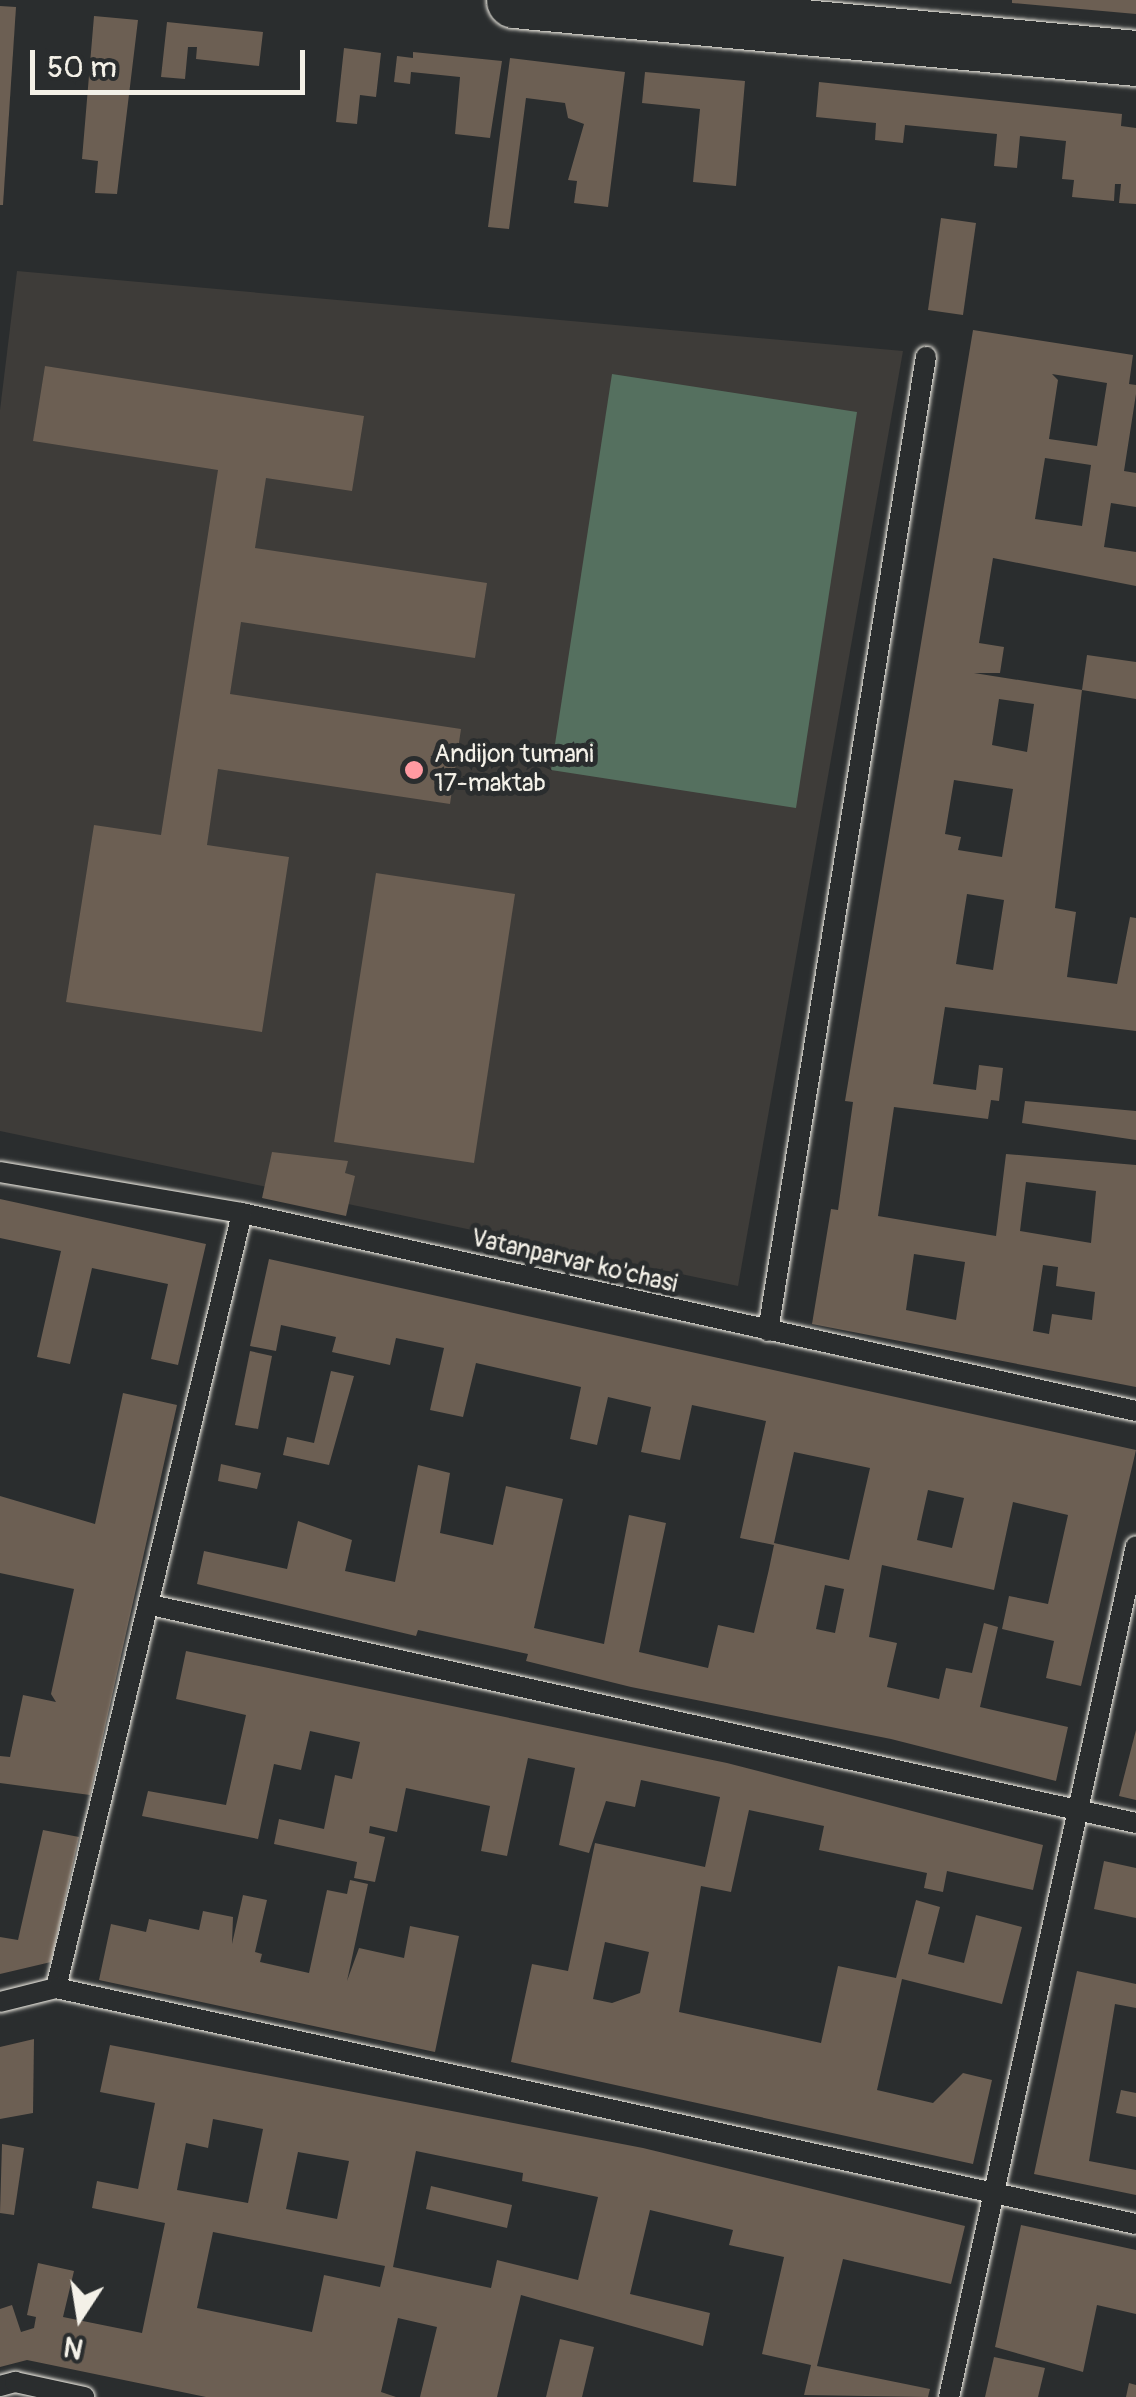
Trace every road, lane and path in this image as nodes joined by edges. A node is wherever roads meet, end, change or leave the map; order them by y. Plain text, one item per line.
1 (514, 0) edge
2 (624, 5) edge
3 (1136, 58) edge
4 (926, 358) dead end
5 (0, 1172) edge
6 (242, 1213) junction
7 (768, 1332) junction
8 (1136, 1412) edge
9 (1136, 1546) edge
10 (151, 1605) junction
11 (1076, 1809) junction
12 (1136, 1823) edge
13 (56, 1988) junction
14 (0, 2002) edge
15 (992, 2195) junction
16 (1136, 2224) edge
17 (0, 2386) edge
18 (84, 2397) edge
19 (950, 2397) edge

1 - 2 street
2 - 3 street
4 - 7 lane
5 - 6 lane, Vatanparvar ko'chasi
6 - 7 lane, Vatanparvar ko'chasi
6 - 10 lane
7 - 8 lane, Vatanparvar ko'chasi
9 - 11 lane
10 - 11 lane
10 - 13 lane
11 - 12 lane
11 - 15 lane
13 - 14 lane
13 - 15 lane
15 - 16 lane
15 - 19 lane
17 - 18 lane

